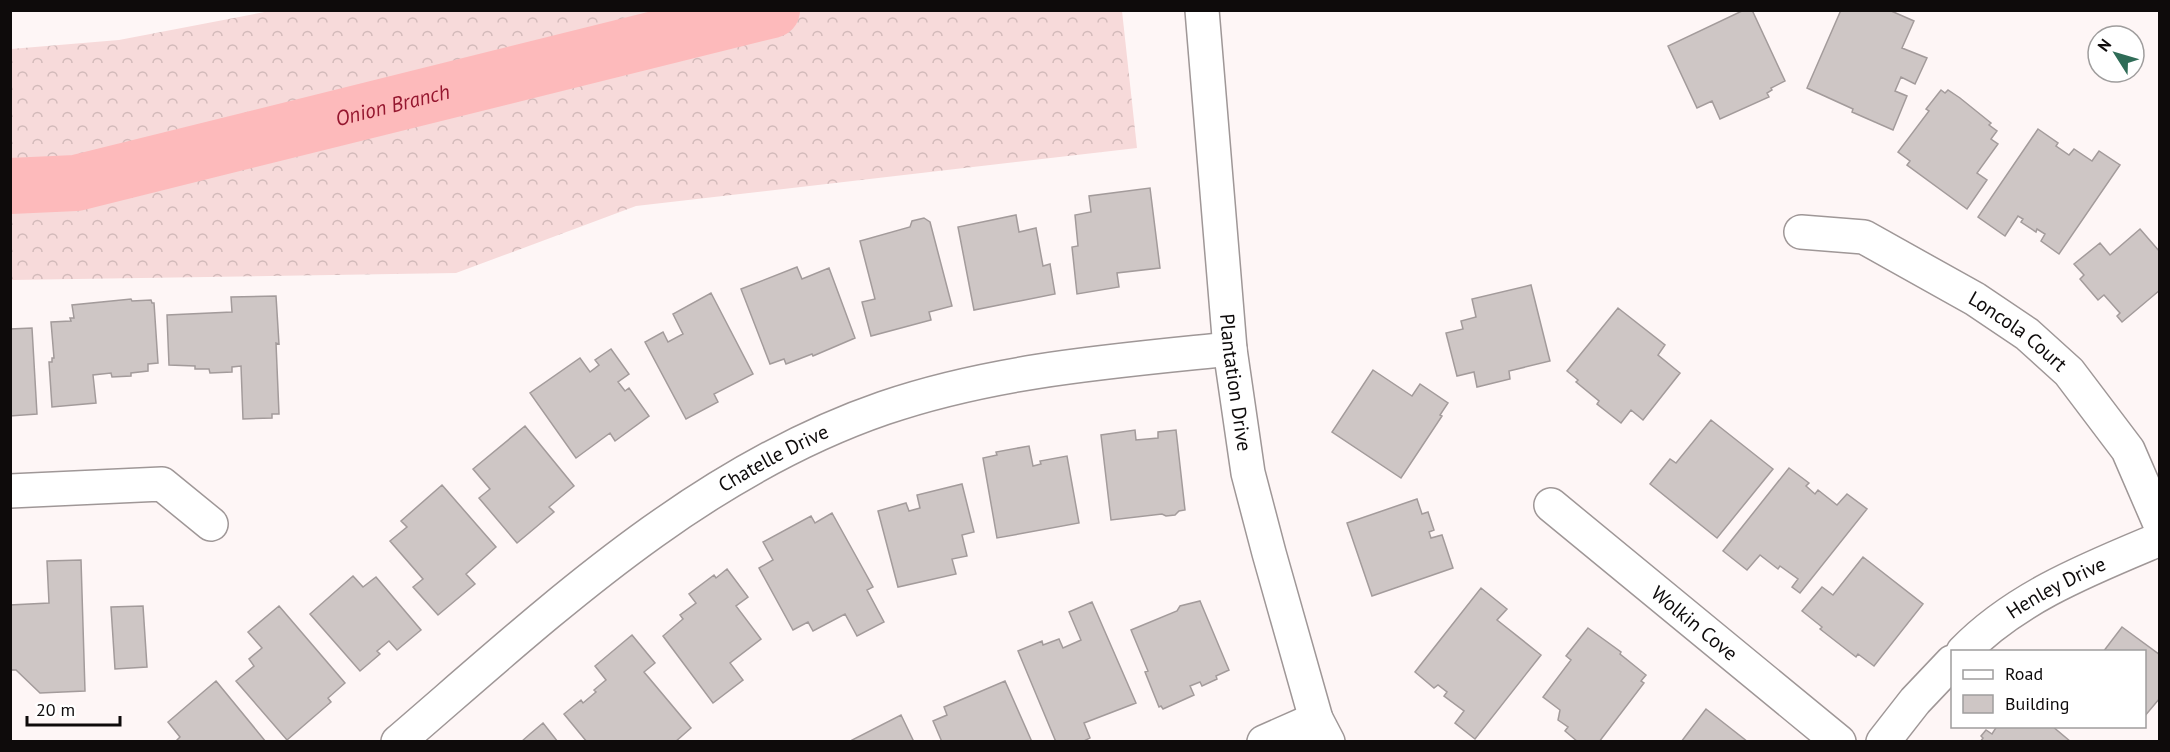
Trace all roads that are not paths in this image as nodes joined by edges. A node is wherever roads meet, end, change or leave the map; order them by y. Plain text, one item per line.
1 (1202, 10) edge
2 (1800, 232) dead end
3 (1230, 349) junction
4 (10, 491) edge
5 (1551, 505) dead end
6 (211, 524) dead end
7 (2160, 525) edge
8 (2160, 539) edge
9 (1964, 650) edge
10 (1951, 664) edge
11 (1322, 730) edge
12 (398, 741) edge
13 (1264, 741) edge
14 (1839, 741) edge
15 (1883, 741) edge

1 - 3 street, Plantation Drive
2 - 7 street, Loncola Court
3 - 11 street, Plantation Drive
3 - 12 street, Chatelle Drive
4 - 6 street
5 - 14 street, Wolkin Cove
8 - 9 street, Henley Drive
10 - 15 street
11 - 13 street

